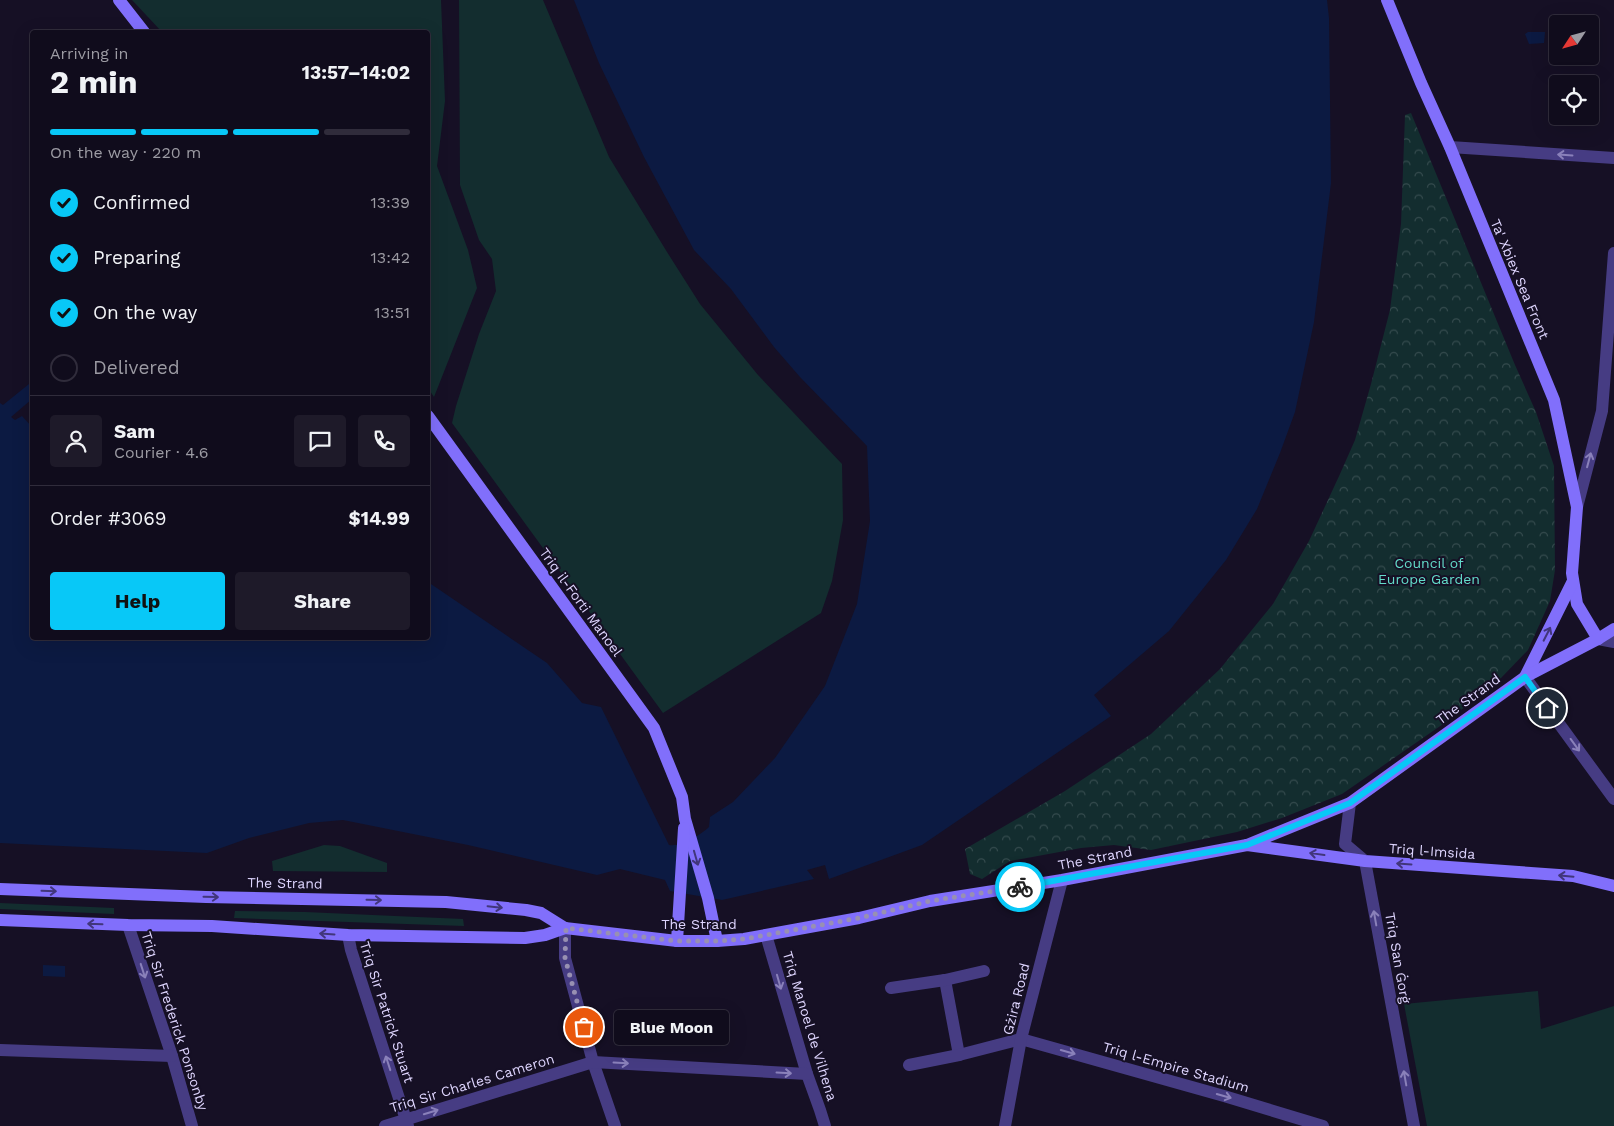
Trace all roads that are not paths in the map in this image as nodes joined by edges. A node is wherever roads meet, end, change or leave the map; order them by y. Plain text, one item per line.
1 (120, 0) edge
2 (1387, 0) edge
3 (142, 30) edge
4 (1450, 147) junction
5 (1614, 158) edge
6 (1614, 253) edge
7 (430, 419) edge
8 (1577, 507) junction
9 (1573, 582) junction
10 (1614, 628) edge
11 (1598, 639) junction
12 (1614, 642) edge
13 (1525, 677) junction
14 (1614, 799) edge
15 (1350, 803) junction
16 (685, 818) junction
17 (1247, 845) junction
18 (1365, 861) junction
19 (1062, 880) junction
20 (1614, 886) edge
21 (0, 889) edge
22 (0, 920) edge
23 (128, 925) junction
24 (566, 928) junction
25 (348, 935) junction
26 (766, 936) junction
27 (677, 941) junction
28 (717, 941) junction
29 (984, 971) dead end
30 (945, 980) junction
31 (891, 988) dead end
32 (1021, 1039) junction
33 (0, 1050) edge
34 (959, 1055) junction
35 (172, 1056) junction
36 (593, 1062) junction
37 (909, 1065) dead end
38 (807, 1074) junction
39 (407, 1123) edge
40 (192, 1126) edge
41 (385, 1126) edge
42 (615, 1126) edge
43 (824, 1126) edge
44 (1005, 1126) edge
45 (1323, 1126) edge
46 (1414, 1126) edge

1 - 3 main road
2 - 4 main road, Ta' Xbiex Sea Front
5 -> 4 street
4 - 8 main road, Ta' Xbiex Sea Front
8 -> 6 street
7 - 16 main road, Triq il-Forti Manoel
8 - 9 main road, Ta' Xbiex Sea Front
9 - 11 main road, Ta' Xbiex Sea Front
13 -> 9 main road, Ta' Xbiex Sea Front
10 - 11 main road, The Strand
11 - 12 street
11 - 13 main road, The Strand
13 -> 14 street
13 - 15 main road, The Strand
15 - 17 main road, The Strand
15 - 18 street
16 - 27 main road, Triq il-Forti Manoel
16 -> 28 main road, Triq il-Forti Manoel
18 -> 17 main road, Triq l-Imsida
17 - 19 main road, The Strand
20 -> 18 main road, Triq l-Imsida
46 -> 18 street, Triq San Ġorġ
19 - 26 main road, The Strand
19 - 32 street, Gżira Road
21 -> 24 main road, The Strand
23 -> 22 main road, The Strand
25 -> 23 main road, The Strand
23 -> 35 street, Triq Sir Frederick Ponsonby
24 - 25 main road, The Strand
24 - 27 main road, The Strand
24 - 36 street
39 -> 25 street, Triq Sir Patrick Stuart
26 - 28 main road, The Strand
26 -> 38 street, Triq Manoel de Vilhena
27 - 28 main road, The Strand
29 - 30 street
30 - 31 street
30 - 34 street
32 - 34 street
32 - 44 street, Gżira Road
32 -> 45 street, Triq l-Empire Stadium
33 - 35 street
34 - 37 street
35 - 40 street, Triq Sir Frederick Ponsonby
36 -> 38 street, Triq Sir Charles Cameron
39 -> 36 street, Triq Sir Charles Cameron
36 - 42 street
38 - 43 street, Triq Manoel de Vilhena
39 - 41 street, Triq Sir Charles Cameron

